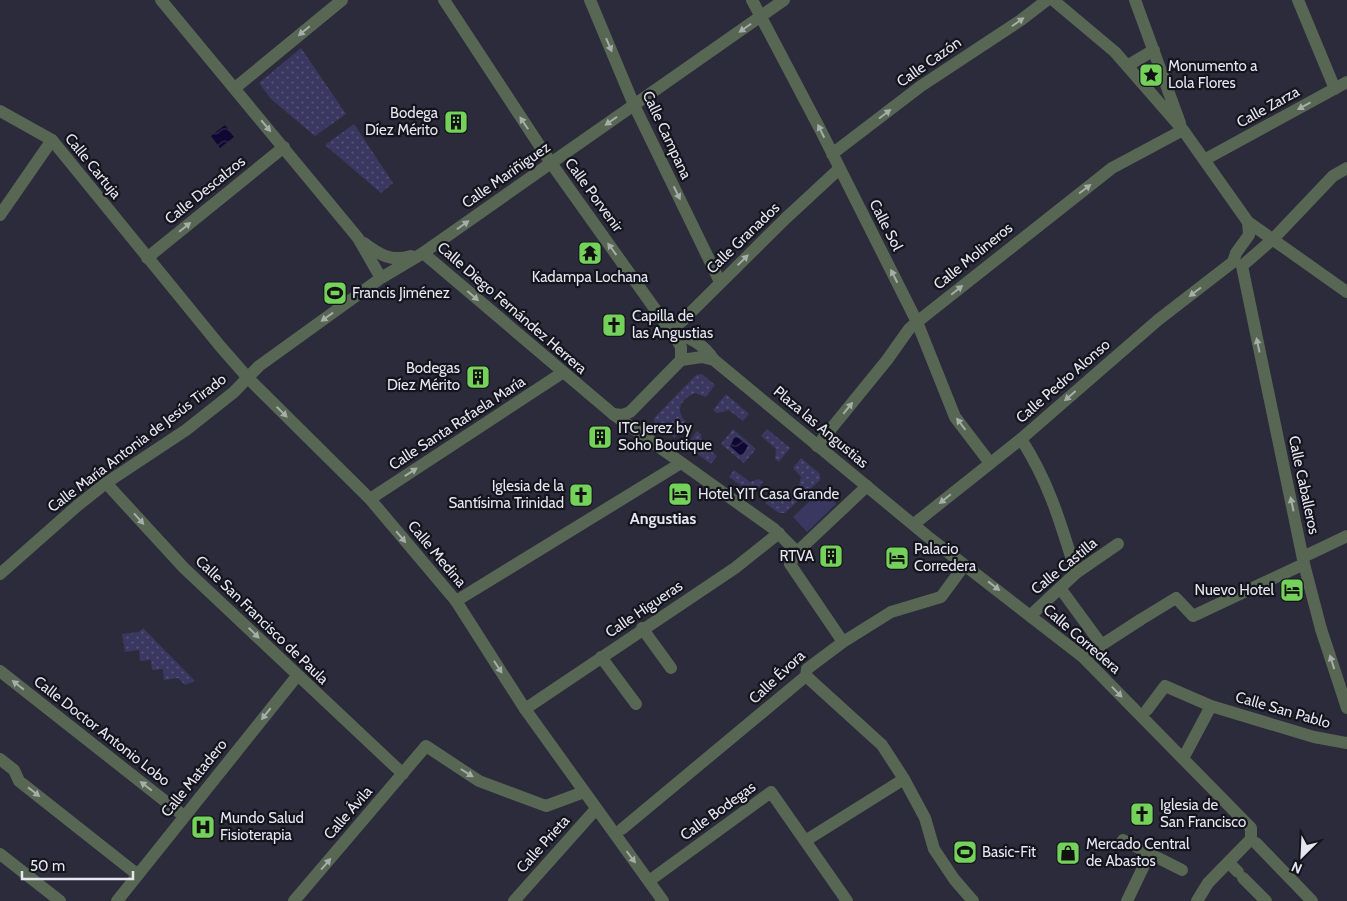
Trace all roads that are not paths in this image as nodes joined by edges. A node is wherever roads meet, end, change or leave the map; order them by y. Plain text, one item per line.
1 (161, 0) edge
2 (342, 0) edge
3 (444, 0) edge
4 (590, 0) edge
5 (752, 0) edge
6 (784, 0) edge
7 (1047, 0) edge
8 (1052, 0) edge
9 (1135, 0) edge
10 (1298, 0) edge
11 (760, 18) junction
12 (1154, 50) junction
13 (1127, 66) junction
14 (1347, 82) edge
15 (235, 88) junction
16 (1335, 89) junction
17 (634, 105) junction
18 (0, 111) edge
19 (1183, 130) junction
20 (52, 140) junction
21 (284, 147) junction
22 (832, 154) junction
23 (1204, 160) junction
24 (551, 164) junction
25 (1347, 168) edge
26 (839, 169) junction
27 (0, 215) edge
28 (1248, 222) junction
29 (358, 238) junction
30 (1273, 239) junction
31 (423, 253) junction
32 (147, 258) junction
33 (1237, 264) junction
34 (381, 278) junction
35 (720, 282) junction
36 (1345, 288) edge
37 (917, 322) junction
38 (671, 332) junction
39 (681, 360) junction
40 (714, 360) junction
41 (562, 373) junction
42 (248, 378) junction
43 (612, 414) junction
44 (1021, 439) junction
45 (817, 446) junction
46 (682, 463) junction
47 (990, 463) junction
48 (106, 483) junction
49 (867, 486) junction
50 (370, 499) junction
51 (914, 524) junction
52 (779, 533) junction
53 (1347, 536) edge
54 (1118, 544) dead end
55 (797, 552) junction
56 (1303, 560) junction
57 (963, 567) dead end
58 (1076, 573) junction
59 (0, 574) edge
60 (1060, 588) junction
61 (456, 601) junction
62 (1031, 616) junction
63 (642, 628) junction
64 (843, 642) junction
65 (1101, 644) junction
66 (1083, 656) junction
67 (601, 657) junction
68 (670, 668) dead end
69 (0, 671) edge
70 (297, 676) junction
71 (806, 676) junction
72 (636, 704) dead end
73 (1210, 706) junction
74 (1347, 708) edge
75 (525, 709) junction
76 (1147, 710) dead end
77 (1347, 743) edge
78 (1186, 753) dead end
79 (0, 759) edge
80 (403, 774) junction
81 (904, 779) junction
82 (584, 792) junction
83 (596, 809) junction
84 (184, 816) junction
85 (622, 829) dead end
86 (1123, 840) dead end
87 (805, 841) junction
88 (1254, 841) junction
89 (1150, 853) junction
90 (0, 854) edge
91 (1182, 870) dead end
92 (1238, 872) dead end
93 (138, 875) junction
94 (650, 881) junction
95 (60, 901) edge
96 (118, 901) edge
97 (294, 901) edge
98 (514, 901) edge
99 (664, 901) edge
100 (847, 901) edge
101 (973, 901) edge
102 (1127, 901) edge
103 (1197, 901) edge
104 (1266, 901) edge
105 (1312, 901) edge

1 - 15 street, Calle Diego Fernández Herrera
2 -> 15 street
24 -> 3 street, Calle Porvenir
4 -> 17 street, Calle Campana
5 - 11 street, Calle Sol
6 - 11 street, Calle Mariñiguez
22 -> 7 street, Calle Cazón
8 - 13 street
9 - 12 street
10 - 16 street
11 -> 17 street, Calle Mariñiguez
22 -> 11 street, Calle Sol
12 - 13 street
12 - 19 street
13 - 19 street
14 - 16 street, Calle Zarza
15 -> 21 street, Calle Diego Fernández Herrera
16 -> 23 street, Calle Zarza
17 -> 24 street, Calle Mariñiguez
17 -> 35 street, Calle Campana
18 - 20 street, Calle Cartuja
19 - 23 street
37 -> 19 street, Calle Molineros
20 - 27 street
20 - 32 street, Calle Cartuja
21 - 29 street, Calle Diego Fernández Herrera
32 -> 21 street, Calle Descalzos
22 - 26 street, Calle Sol
23 - 28 street
31 -> 24 street, Calle Mariñiguez
38 -> 24 street, Calle Porvenir
25 - 30 street, Calle Pedro Alonso
35 -> 26 street, Calle Granados
37 -> 26 street, Calle Sol
28 - 30 street
28 - 33 street
29 - 31 street, Calle Diego Fernández Herrera
29 - 34 street, Calle Diego Fernández Herrera
30 - 33 street, Calle Pedro Alonso
30 - 36 street
31 - 34 street, Calle Mariñiguez
31 -> 41 street, Calle Diego Fernández Herrera
32 - 42 street, Calle Medina
33 -> 44 street, Calle Pedro Alonso
56 -> 33 street, Calle Caballeros
34 -> 42 street, Calle Mariñiguez
35 - 38 street, Calle Granados
45 -> 37 street, Calle Molineros
47 -> 37 street, Calle Sol
38 - 39 street, Calle Porvenir
38 - 40 street
39 - 40 street
39 - 43 street
40 - 45 street, Plaza las Angustias
41 - 43 street, Calle Diego Fernández Herrera
50 -> 41 street, Calle Santa Rafaela María
42 - 48 street, Calle María Antonia de Jesús Tirado
42 -> 50 street, Calle Medina
43 - 46 street
44 - 47 street, Calle Pedro Alonso
44 - 58 street
45 - 49 street, Plaza las Angustias
46 - 52 street
46 - 61 street
47 -> 51 street, Calle Pedro Alonso
48 - 59 street, Calle María Antonia de Jesús Tirado
48 -> 70 street, Calle San Francisco de Paula
49 - 51 street, Calle Corredera
49 - 55 street, Plaza las Angustias
50 -> 61 street, Calle Medina
51 -> 62 street, Calle Corredera
52 - 55 street
52 - 63 street, Calle Higueras
53 - 56 street
54 - 58 street, Calle Castilla
55 - 64 street
56 - 65 street
74 -> 56 street, Calle Caballeros
57 - 64 street, Calle Évora
58 - 60 street, Calle Castilla
60 - 62 street, Calle Castilla
60 - 65 street, Calle Corredera
61 -> 75 street, Calle Medina
62 - 66 street, Calle Corredera
63 - 67 street, Calle Higueras
63 - 68 street
64 - 71 street, Calle Évora
65 - 66 street
66 -> 88 street, Calle Corredera
67 - 72 street
67 - 75 street, Calle Higueras
84 -> 69 street, Calle Doctor Antonio Lobo
70 - 80 street, Calle San Francisco de Paula
70 -> 84 street, Calle Matadero
71 - 81 street
71 - 85 street, Calle Évora
73 - 76 street, Calle San Pablo
73 - 77 street, Calle San Pablo
73 - 78 street
75 - 82 street, Calle Medina
79 -> 93 street
80 -> 82 street, Calle Ávila
97 -> 80 street, Calle Ávila
81 - 87 street
81 - 101 street
82 - 83 street, Calle Medina
83 -> 94 street, Calle Medina
83 - 98 street, Calle Prieta
84 - 93 street, Calle Matadero
86 - 89 street
87 - 94 street, Calle Bodegas
87 - 100 street, Calle Bodegas
88 - 103 street
88 - 105 street, Calle Corredera
89 - 91 street
89 - 102 street
90 - 95 street
92 - 104 street
93 - 96 street, Calle Matadero
94 - 99 street, Calle Medina

